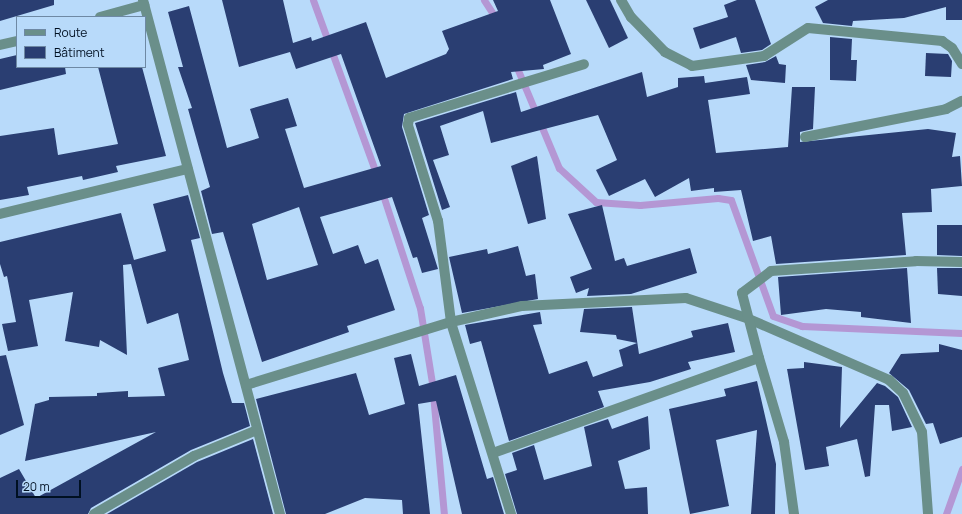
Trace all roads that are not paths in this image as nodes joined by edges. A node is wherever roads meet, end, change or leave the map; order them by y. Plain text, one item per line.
1 (622, 0) edge
2 (143, 2) edge
3 (103, 16) edge
4 (16, 40) edge
5 (0, 45) edge
6 (584, 64) dead end
7 (962, 64) edge
8 (962, 101) edge
9 (805, 137) dead end
10 (188, 169) junction
11 (0, 214) edge
12 (962, 262) edge
13 (749, 319) junction
14 (451, 322) junction
15 (759, 358) junction
16 (246, 385) junction
17 (257, 430) junction
18 (493, 453) junction
19 (94, 514) edge
20 (280, 514) edge
21 (511, 514) edge
22 (794, 514) edge
23 (928, 514) edge

1 - 7 street
2 - 3 street
2 - 10 street
4 - 5 street
6 - 14 street
8 - 9 street
10 - 11 street
10 - 16 street
12 - 13 street
13 - 14 street
13 - 15 street
13 - 23 street
14 - 16 street
14 - 18 street
15 - 18 street
15 - 22 street
16 - 17 street
17 - 19 street
17 - 20 street
18 - 21 street

